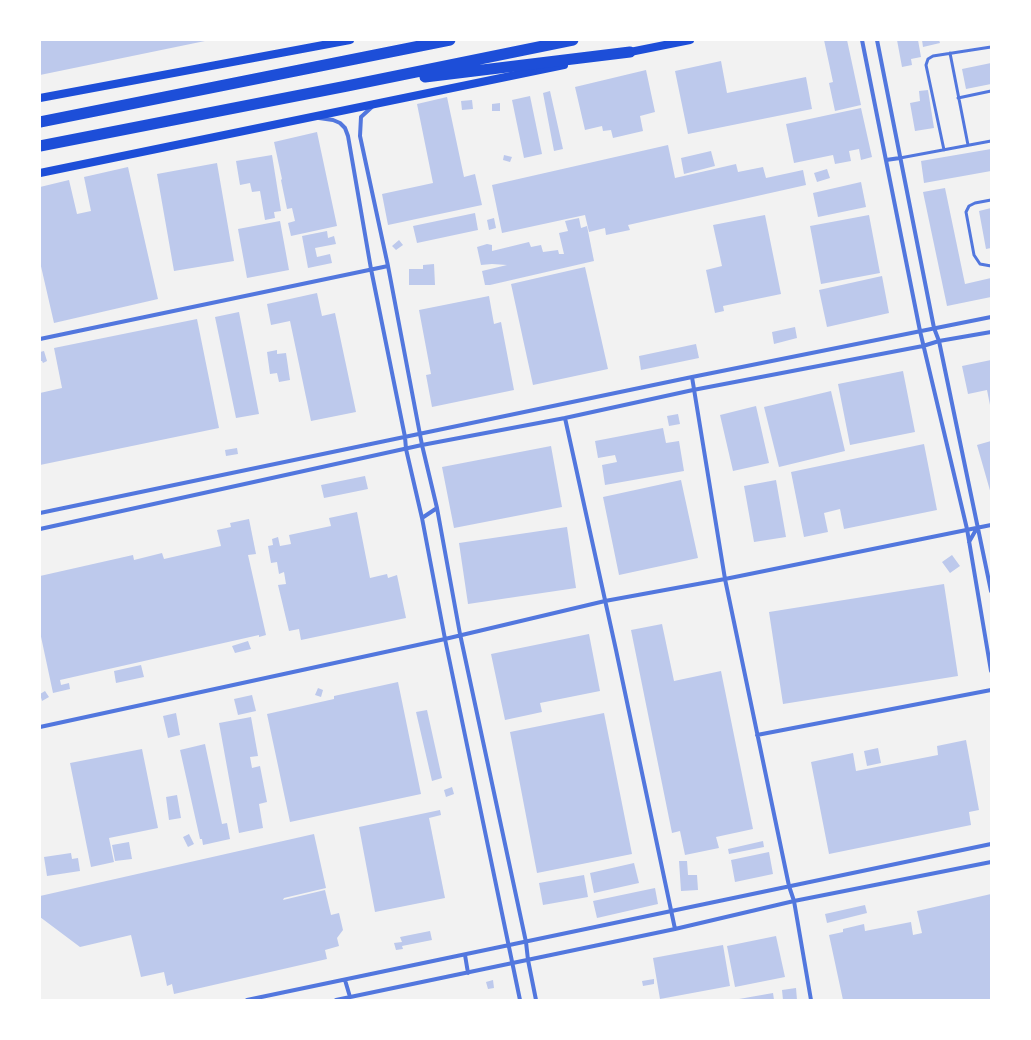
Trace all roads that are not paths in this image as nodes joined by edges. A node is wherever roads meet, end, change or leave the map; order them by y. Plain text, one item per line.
1 (350, 40) edge
2 (450, 40) edge
3 (573, 40) edge
4 (690, 40) edge
5 (862, 40) edge
6 (877, 40) edge
7 (991, 47) edge
8 (630, 52) junction
9 (950, 53) junction
10 (347, 86) junction
11 (991, 91) edge
12 (40, 98) edge
13 (958, 98) junction
14 (376, 104) junction
15 (311, 117) junction
16 (40, 122) edge
17 (991, 141) edge
18 (968, 145) junction
19 (40, 146) edge
20 (944, 150) junction
21 (900, 158) junction
22 (886, 160) junction
23 (40, 173) edge
24 (991, 200) edge
25 (388, 266) junction
26 (991, 266) edge
27 (371, 269) junction
28 (991, 317) edge
29 (934, 328) junction
30 (920, 331) junction
31 (991, 332) edge
32 (40, 339) edge
33 (939, 341) junction
34 (923, 346) junction
35 (692, 377) junction
36 (693, 390) junction
37 (565, 418) junction
38 (421, 434) junction
39 (405, 438) junction
40 (422, 445) junction
41 (406, 449) junction
42 (437, 508) junction
43 (40, 513) edge
44 (422, 518) junction
45 (991, 525) edge
46 (978, 527) junction
47 (40, 529) edge
48 (967, 529) junction
49 (969, 542) junction
50 (725, 579) junction
51 (991, 591) edge
52 (605, 601) junction
53 (460, 634) junction
54 (445, 639) junction
55 (991, 671) edge
56 (991, 690) edge
57 (40, 727) edge
58 (757, 735) junction
59 (991, 844) edge
60 (991, 862) edge
61 (789, 886) junction
62 (794, 902) junction
63 (671, 911) junction
64 (675, 929) junction
65 (526, 942) junction
66 (509, 945) junction
67 (465, 954) junction
68 (528, 960) junction
69 (512, 963) junction
70 (468, 972) junction
71 (345, 980) junction
72 (350, 997) junction
73 (247, 1000) edge
74 (336, 1000) edge
75 (520, 1000) edge
76 (536, 1000) edge
77 (811, 1000) edge

1 - 12 main road
2 - 16 highway
3 - 10 highway
4 - 8 main road
5 - 22 street
6 - 21 street
7 - 9 lane
8 - 10 highway
8 - 14 main road
9 - 13 lane
9 - 20 lane
10 - 19 highway
11 - 13 lane
13 - 18 lane
14 - 15 main road
14 - 25 street
15 - 23 main road
15 - 27 street
17 - 18 lane
18 - 20 lane
20 - 21 lane
21 - 22 street
21 - 29 street
22 - 30 street
24 - 26 lane
25 - 27 street
25 - 38 street
27 - 32 street
27 - 39 street
28 - 29 street
29 - 30 street
29 - 33 street
30 - 34 street
30 - 35 street
31 - 33 street
33 - 34 street
33 - 46 street
34 - 36 street
34 - 48 street
35 - 36 street
35 - 38 street
36 - 37 street
36 - 50 street
37 - 40 street
37 - 52 street
38 - 39 street
38 - 40 street
39 - 41 street
39 - 43 street
40 - 41 street
40 - 42 street
41 - 44 street
41 - 47 street
42 - 44 street
42 - 53 street
44 - 54 street
45 - 46 street
46 - 48 street
46 - 49 street
46 - 51 street
48 - 49 street
48 - 50 street
49 - 55 street
50 - 52 street
50 - 58 street
52 - 53 street
52 - 63 street
53 - 54 street
53 - 65 street
54 - 57 street
54 - 66 street
56 - 58 street
58 - 61 street
59 - 61 street
60 - 62 street
61 - 62 street
61 - 63 street
62 - 64 street
62 - 77 street
63 - 64 street
63 - 65 street
64 - 68 street
65 - 66 street
65 - 68 street
66 - 67 street
66 - 69 street
67 - 70 street
67 - 71 street
68 - 69 street
68 - 76 street
69 - 70 street
69 - 75 street
70 - 72 street
71 - 72 street
71 - 73 street
72 - 74 street

